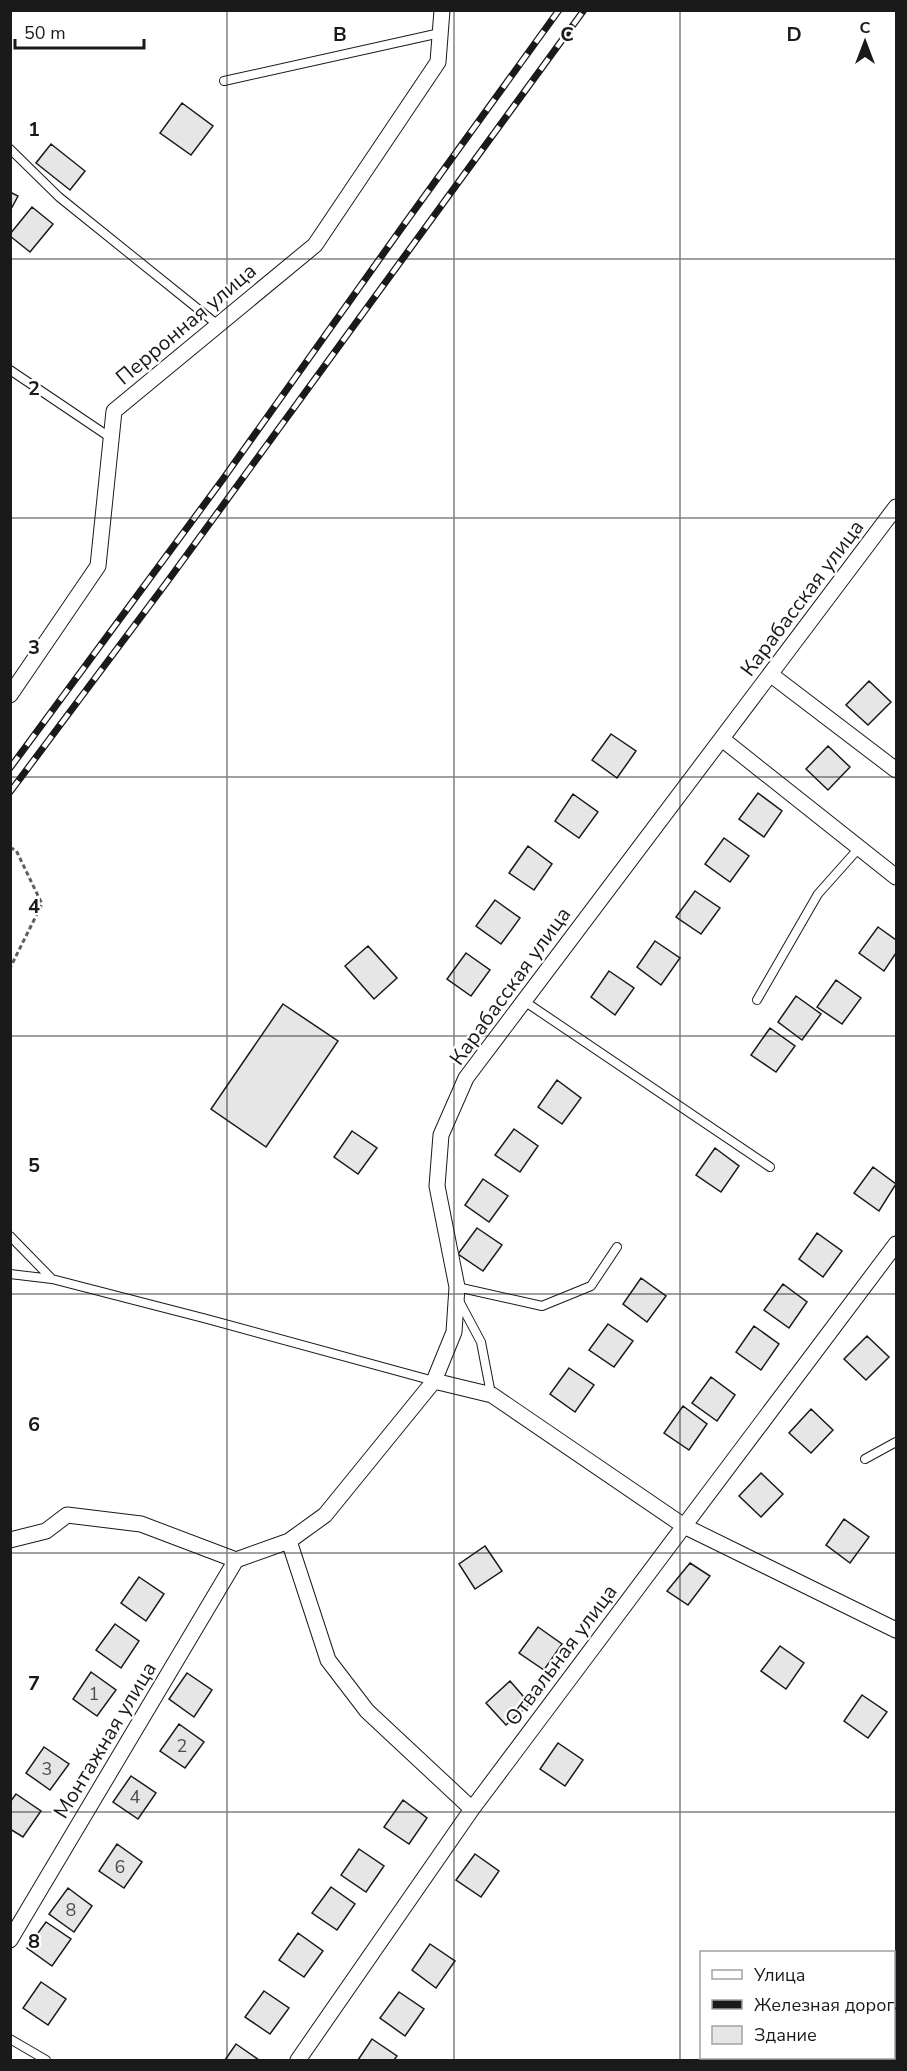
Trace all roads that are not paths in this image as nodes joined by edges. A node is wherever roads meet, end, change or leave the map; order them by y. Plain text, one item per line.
1 (442, 10) edge
2 (440, 33) junction
3 (224, 81) dead end
4 (10, 149) edge
5 (218, 325) junction
6 (10, 370) edge
7 (111, 438) junction
8 (897, 507) edge
9 (770, 674) junction
10 (10, 694) edge
11 (722, 739) junction
12 (897, 770) edge
13 (859, 848) junction
14 (897, 877) edge
15 (757, 1000) dead end
16 (524, 1001) junction
17 (770, 1167) dead end
18 (10, 1236) edge
19 (897, 1244) edge
20 (617, 1247) dead end
21 (10, 1274) edge
22 (52, 1279) junction
23 (456, 1291) junction
24 (434, 1381) junction
25 (492, 1395) junction
26 (897, 1442) edge
27 (865, 1459) dead end
28 (684, 1526) junction
29 (10, 1540) edge
30 (289, 1541) junction
31 (236, 1560) junction
32 (897, 1630) edge
33 (472, 1809) junction
34 (10, 1940) edge
35 (10, 2039) edge
36 (46, 2061) edge
37 (298, 2061) edge

1 - 2 street, Перронная улица
2 - 3 lane
2 - 5 street, Перронная улица
4 - 5 lane
5 - 7 street, Перронная улица
6 - 7 lane
7 - 10 street, Перронная улица
8 - 9 street, Карабасская улица
9 - 11 street, Карабасская улица
9 - 12 street
11 - 13 street
11 - 16 street, Карабасская улица
13 - 14 street
13 - 15 lane
16 - 17 lane
16 - 23 street, Карабасская улица
18 - 22 lane
19 - 28 street, Отвальная улица
20 - 23 lane
21 - 22 lane
22 - 24 lane
23 - 24 street, Карабасская улица
23 - 25 lane
24 - 25 street
24 - 30 street, Карабасская улица
25 - 28 street
26 - 27 lane
28 - 32 street
28 - 33 street, Отвальная улица
29 - 31 street
30 - 31 street, Карабасская улица
30 - 33 street
31 - 34 street, Монтажная улица
33 - 37 street, Отвальная улица
35 - 36 lane

